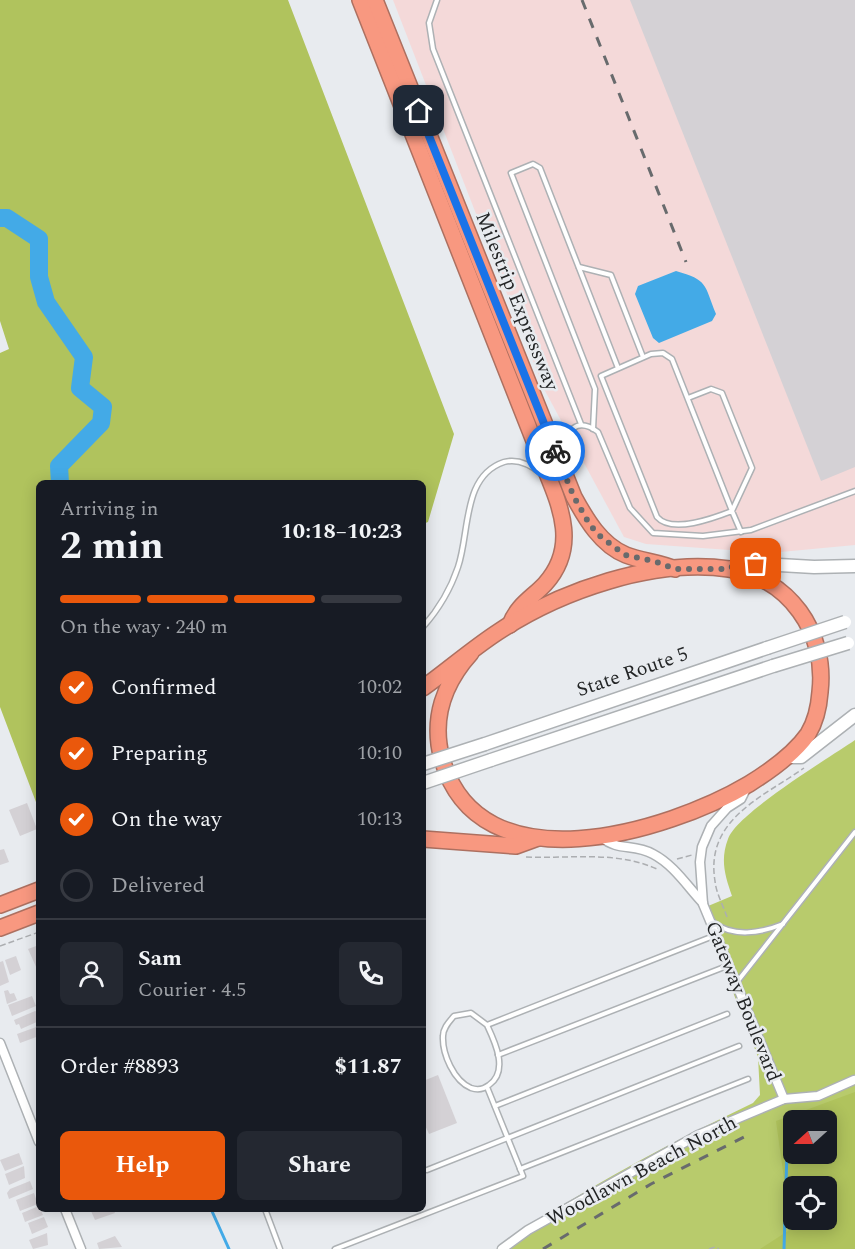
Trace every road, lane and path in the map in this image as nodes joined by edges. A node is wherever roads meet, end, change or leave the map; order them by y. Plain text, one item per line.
1 (360, 0) edge
2 (375, 0) edge
3 (438, 0) edge
4 (578, 267) junction
5 (643, 357) junction
6 (618, 368) junction
7 (605, 385) junction
8 (595, 389) junction
9 (687, 398) junction
10 (581, 424) junction
11 (593, 429) junction
12 (562, 469) junction
13 (552, 486) junction
14 (855, 491) edge
15 (732, 511) junction
16 (741, 532) junction
17 (853, 565) edge
18 (675, 569) junction
19 (727, 569) junction
20 (850, 620) edge
21 (426, 623) edge
22 (510, 624) junction
23 (852, 642) edge
24 (471, 653) junction
25 (426, 686) edge
26 (855, 715) edge
27 (787, 757) junction
28 (426, 763) edge
29 (804, 767) dead end
30 (426, 782) edge
31 (749, 784) junction
32 (855, 832) edge
33 (601, 837) junction
34 (538, 838) junction
35 (426, 839) edge
36 (693, 855) dead end
37 (523, 856) dead end
38 (675, 859) dead end
39 (662, 872) dead end
40 (36, 891) edge
41 (703, 904) junction
42 (0, 905) edge
43 (36, 914) edge
44 (727, 917) dead end
45 (711, 921) junction
46 (783, 923) junction
47 (0, 928) edge
48 (36, 933) edge
49 (716, 934) junction
50 (0, 946) edge
51 (728, 965) junction
52 (736, 983) junction
53 (727, 1014) dead end
54 (487, 1025) junction
55 (0, 1043) edge
56 (739, 1046) dead end
57 (498, 1055) junction
58 (748, 1079) dead end
59 (854, 1080) edge
60 (488, 1087) junction
61 (784, 1099) junction
62 (495, 1106) junction
63 (36, 1134) edge
64 (508, 1138) junction
65 (520, 1169) junction
66 (427, 1170) dead end
67 (67, 1212) edge
68 (266, 1212) edge
69 (81, 1249) edge
70 (280, 1249) edge
71 (335, 1249) edge
72 (502, 1249) edge
73 (709, 1249) edge
74 (719, 1249) edge

1 - 13 highway, Milestrip Expressway
2 - 12 highway, Milestrip Expressway
3 - 10 lane
4 - 5 lane
4 - 6 lane
4 - 8 lane
5 - 6 lane
5 - 9 lane
6 - 7 lane
7 - 8 lane
7 - 15 lane
8 - 11 lane
9 - 15 lane
9 - 15 lane
10 - 11 lane
10 - 12 lane
11 - 16 lane
12 - 18 highway, Milestrip Expressway
13 - 21 lane
13 - 22 highway, Milestrip Expressway
14 - 16 lane
15 - 16 lane
17 - 19 main road
18 - 19 highway
18 - 22 highway
19 - 27 highway
20 - 28 main road, State Route 5, bridge
22 - 24 highway
23 - 30 main road, bridge
24 - 25 highway
24 - 34 highway
26 - 27 main road
27 - 31 highway
29 - 44 path
31 - 33 highway
31 - 41 street, Gateway Boulevard
32 - 46 lane
33 - 34 highway
33 - 41 street, Gateway Boulevard
34 - 35 highway
36 - 38 path
37 - 39 path
40 - 42 highway
41 - 45 street, Gateway Boulevard
43 - 47 highway
45 - 46 lane
45 - 49 street, Gateway Boulevard
46 - 52 lane
48 - 50 path
49 - 51 street, Gateway Boulevard
49 - 54 lane
51 - 52 street, Gateway Boulevard
51 - 57 lane
52 - 61 street, Gateway Boulevard
53 - 62 lane
54 - 57 lane
54 - 60 lane
55 - 63 street
56 - 64 lane
57 - 60 lane
58 - 65 lane
59 - 61 street, Woodlawn Beach North
60 - 62 lane
61 - 72 street, Woodlawn Beach North
62 - 64 lane
64 - 65 lane
64 - 66 lane
65 - 71 lane
67 - 69 street
68 - 70 lane
73 - 74 path

